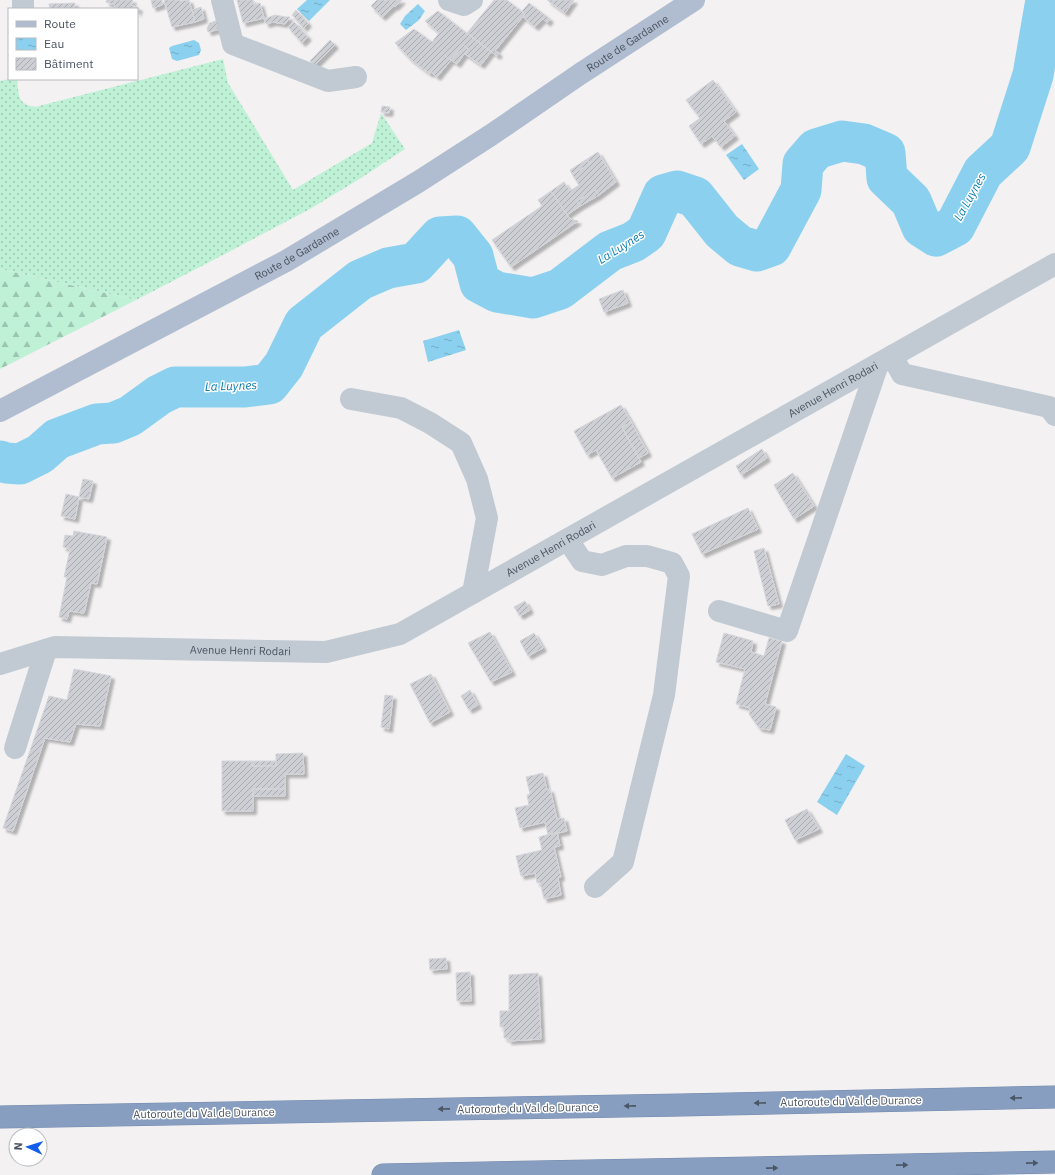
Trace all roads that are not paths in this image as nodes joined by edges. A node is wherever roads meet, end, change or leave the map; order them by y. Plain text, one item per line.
1 (222, 0) edge
2 (449, 0) edge
3 (472, 0) edge
4 (678, 0) edge
5 (694, 0) edge
6 (580, 74) junction
7 (356, 77) dead end
8 (1055, 264) edge
9 (885, 360) junction
10 (351, 399) dead end
11 (0, 411) edge
12 (1055, 415) edge
13 (568, 540) junction
14 (473, 593) junction
15 (719, 611) dead end
16 (46, 650) junction
17 (0, 664) edge
18 (15, 748) dead end
19 (595, 887) dead end
20 (1055, 1097) edge
21 (0, 1117) edge
22 (1055, 1162) edge
23 (383, 1175) edge

1 - 7 street
2 - 3 street
4 - 6 main road, Route de Gardanne
5 - 6 main road, Route de Gardanne
6 - 11 main road, Route de Gardanne
8 - 9 street, Avenue Henri Rodari
9 - 12 street
9 - 13 street, Avenue Henri Rodari
9 - 15 street
10 - 14 street
13 - 14 street, Avenue Henri Rodari
13 - 19 street
14 - 16 street, Avenue Henri Rodari
16 - 17 street, Avenue Henri Rodari
16 - 18 street
20 -> 21 highway, Autoroute du Val de Durance
23 -> 22 highway

